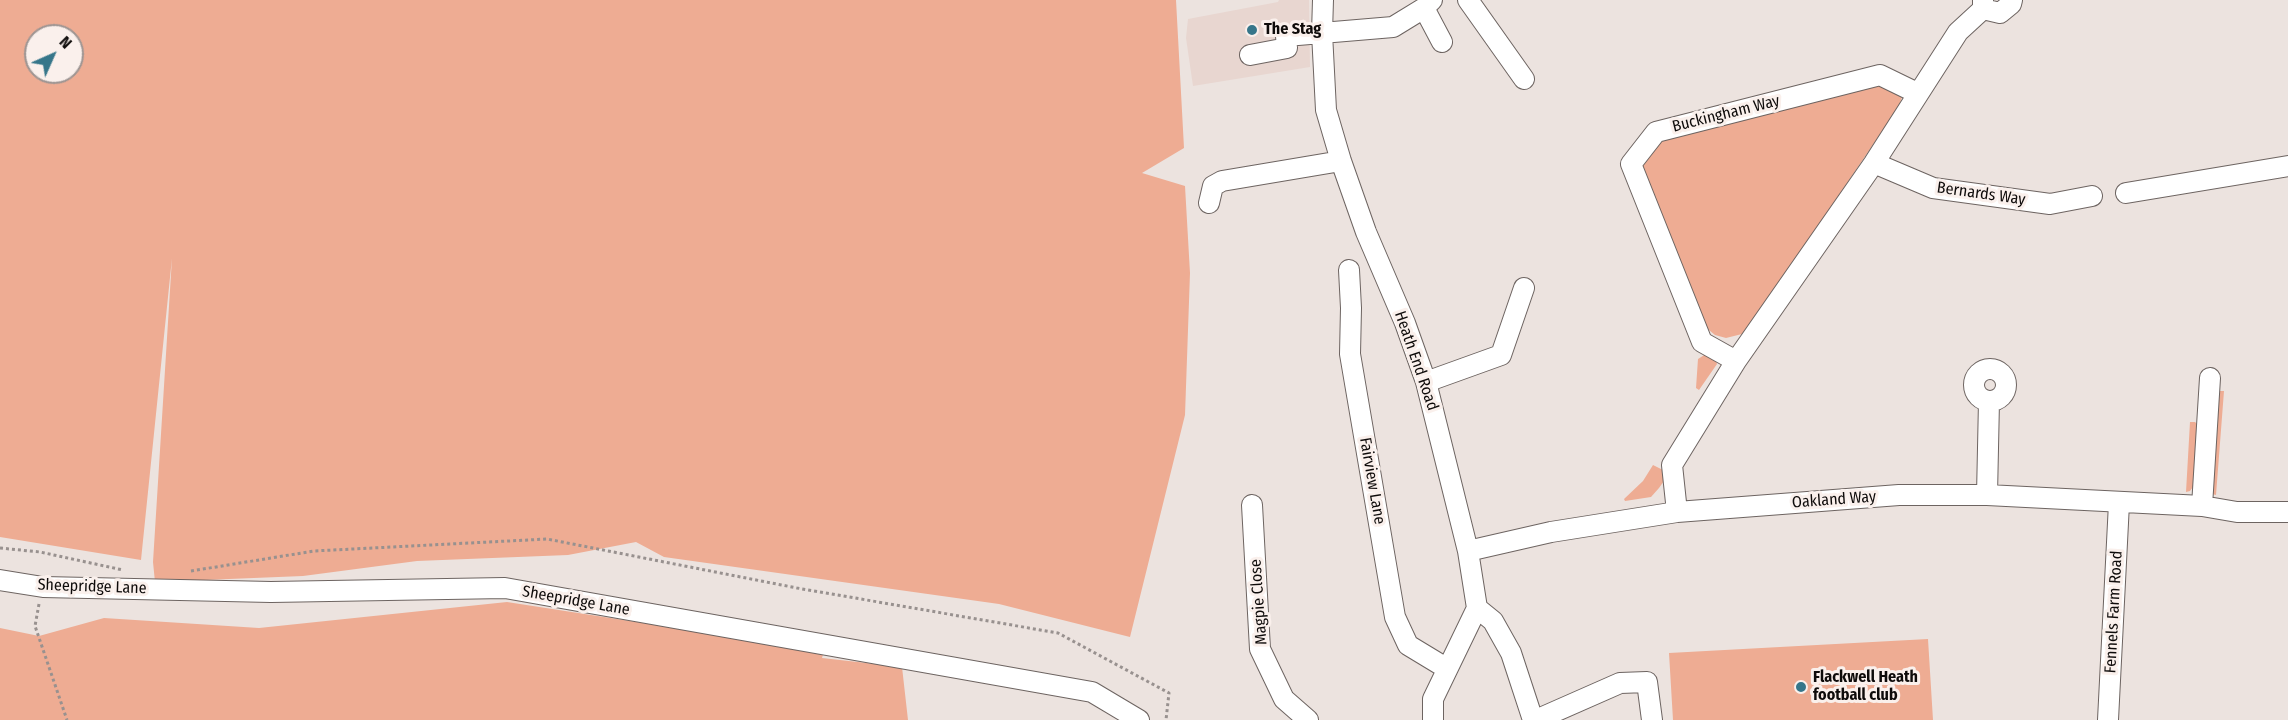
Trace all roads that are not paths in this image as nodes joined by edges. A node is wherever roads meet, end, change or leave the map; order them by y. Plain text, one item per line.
1 (1323, 0) edge
2 (1468, 0) edge
3 (2012, 0) edge
4 (1428, 4) edge
5 (1983, 5) edge
6 (1322, 33) junction
7 (1442, 42) dead end
8 (1250, 55) dead end
9 (1524, 79) dead end
10 (1917, 93) junction
11 (1341, 161) junction
12 (1874, 163) junction
13 (2288, 166) edge
14 (2127, 193) dead end
15 (2092, 196) dead end
16 (1209, 203) dead end
17 (1349, 270) dead end
18 (1524, 288) dead end
19 (1736, 361) junction
20 (2210, 378) dead end
21 (1426, 382) junction
22 (1989, 401) dead end
23 (1987, 495) junction
24 (2119, 503) junction
25 (1252, 505) dead end
26 (2202, 506) junction
27 (1677, 512) junction
28 (2288, 512) edge
29 (1468, 550) junction
30 (0, 580) edge
31 (1477, 608) junction
32 (1446, 668) junction
33 (1139, 720) edge
34 (1308, 720) edge
35 (1432, 720) edge
36 (1535, 720) edge
37 (1652, 720) edge
38 (2108, 720) edge

1 - 6 street, Heath End Road
2 - 9 street
3 - 5 street
4 - 6 street
4 - 7 street
5 - 10 street
6 - 8 street
6 - 11 street, Heath End Road
10 - 12 street
10 - 19 street, Buckingham Way
11 - 16 street
11 - 21 street, Heath End Road
12 - 15 street, Bernards Way
12 - 19 street
13 - 14 street
17 - 32 street, Fairview Lane
18 - 21 street
19 - 27 street
20 - 26 street
21 - 29 street, Heath End Road
22 - 23 street
23 - 24 street, Oakland Way
23 - 27 street, Oakland Way
24 - 26 street, Oakland Way
24 - 38 street, Fennels Farm Road
25 - 34 street, Magpie Close
26 - 28 street, Oakland Way
27 - 29 street, Oakland Way
29 - 31 street, Heath End Road
30 - 33 street, Sheepridge Lane
31 - 32 street
31 - 36 street
32 - 35 street
36 - 37 street

